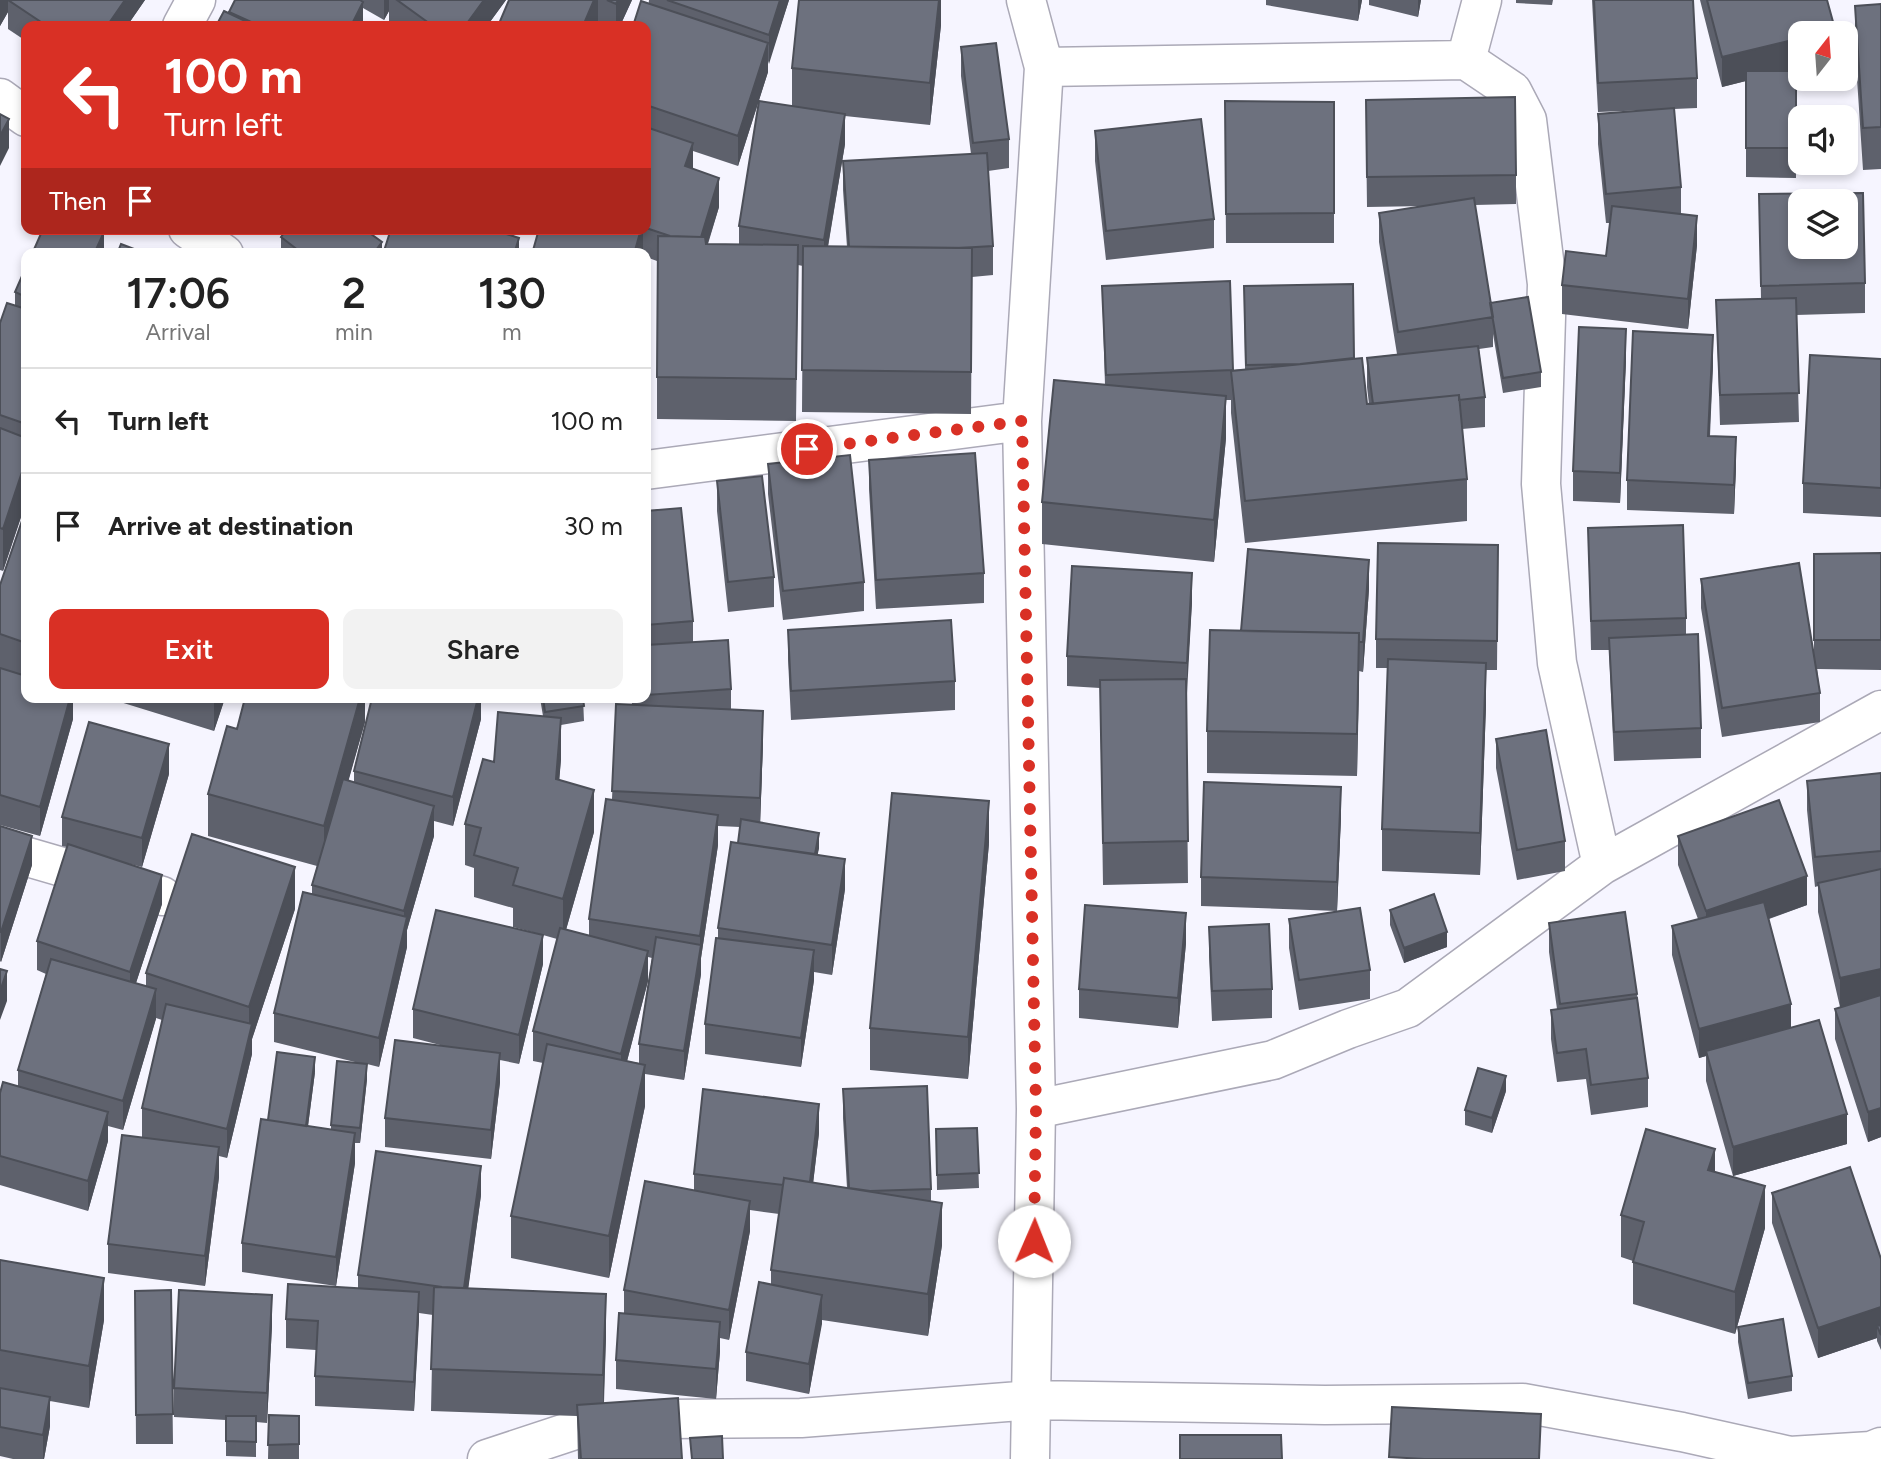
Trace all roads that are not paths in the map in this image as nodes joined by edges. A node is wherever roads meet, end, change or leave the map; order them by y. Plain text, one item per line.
1 (196, 0) edge
2 (1026, 0) edge
3 (1482, 0) edge
4 (185, 21) edge
5 (1465, 60) junction
6 (1044, 67) junction
7 (0, 98) edge
8 (21, 113) edge
9 (197, 235) edge
10 (215, 248) edge
11 (1022, 421) junction
12 (651, 469) edge
13 (1881, 710) edge
14 (0, 849) edge
15 (1602, 864) junction
16 (162, 896) edge
17 (1036, 1109) junction
18 (1032, 1399) junction
19 (1881, 1447) edge
20 (487, 1459) edge
21 (1030, 1459) edge

1 - 4 street
2 - 6 street
3 - 5 street
5 - 6 street
5 - 15 street
6 - 11 street
7 - 8 street
9 - 10 street
11 - 12 street
11 - 17 street
13 - 15 street
14 - 16 street
15 - 17 street
17 - 18 street
18 - 19 street
18 - 20 street
18 - 21 street

